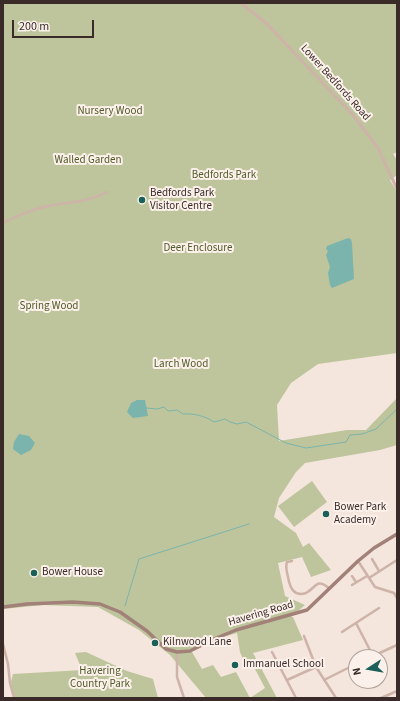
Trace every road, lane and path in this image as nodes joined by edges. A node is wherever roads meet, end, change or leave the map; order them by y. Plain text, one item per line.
1 (241, 3) edge
2 (397, 189) edge
3 (107, 192) dead end
4 (3, 223) edge
5 (397, 534) edge
6 (372, 559) dead end
7 (397, 560) edge
8 (292, 561) dead end
9 (358, 561) junction
10 (379, 571) junction
11 (352, 576) dead end
12 (368, 577) junction
13 (356, 582) junction
14 (352, 585) dead end
15 (330, 589) junction
16 (396, 592) edge
17 (397, 598) edge
18 (3, 607) edge
19 (380, 608) dead end
20 (356, 623) junction
21 (342, 632) dead end
22 (304, 636) dead end
23 (3, 644) edge
24 (368, 649) edge
25 (178, 652) junction
26 (272, 652) dead end
27 (316, 667) junction
28 (348, 668) edge
29 (287, 680) junction
30 (324, 680) junction
31 (397, 691) edge
32 (14, 698) edge
33 (184, 698) edge
34 (296, 698) edge
35 (336, 698) edge
36 (381, 698) edge

1 - 2 street, Lower Bedfords Road
3 - 4 street
5 - 9 main road, Havering Road
6 - 10 street
7 - 10 street
8 - 15 street
9 - 12 street
9 - 15 main road, Havering Road
10 - 12 street
11 - 13 street
12 - 13 street
12 - 16 street
13 - 14 street
15 - 25 main road, Havering Road
16 - 17 street
18 - 25 main road
19 - 20 street
20 - 21 street
20 - 24 street
22 - 27 street
23 - 32 street
25 - 33 street
26 - 29 street
27 - 29 street
27 - 30 street
28 - 30 street
29 - 34 street
30 - 35 street
31 - 36 street

